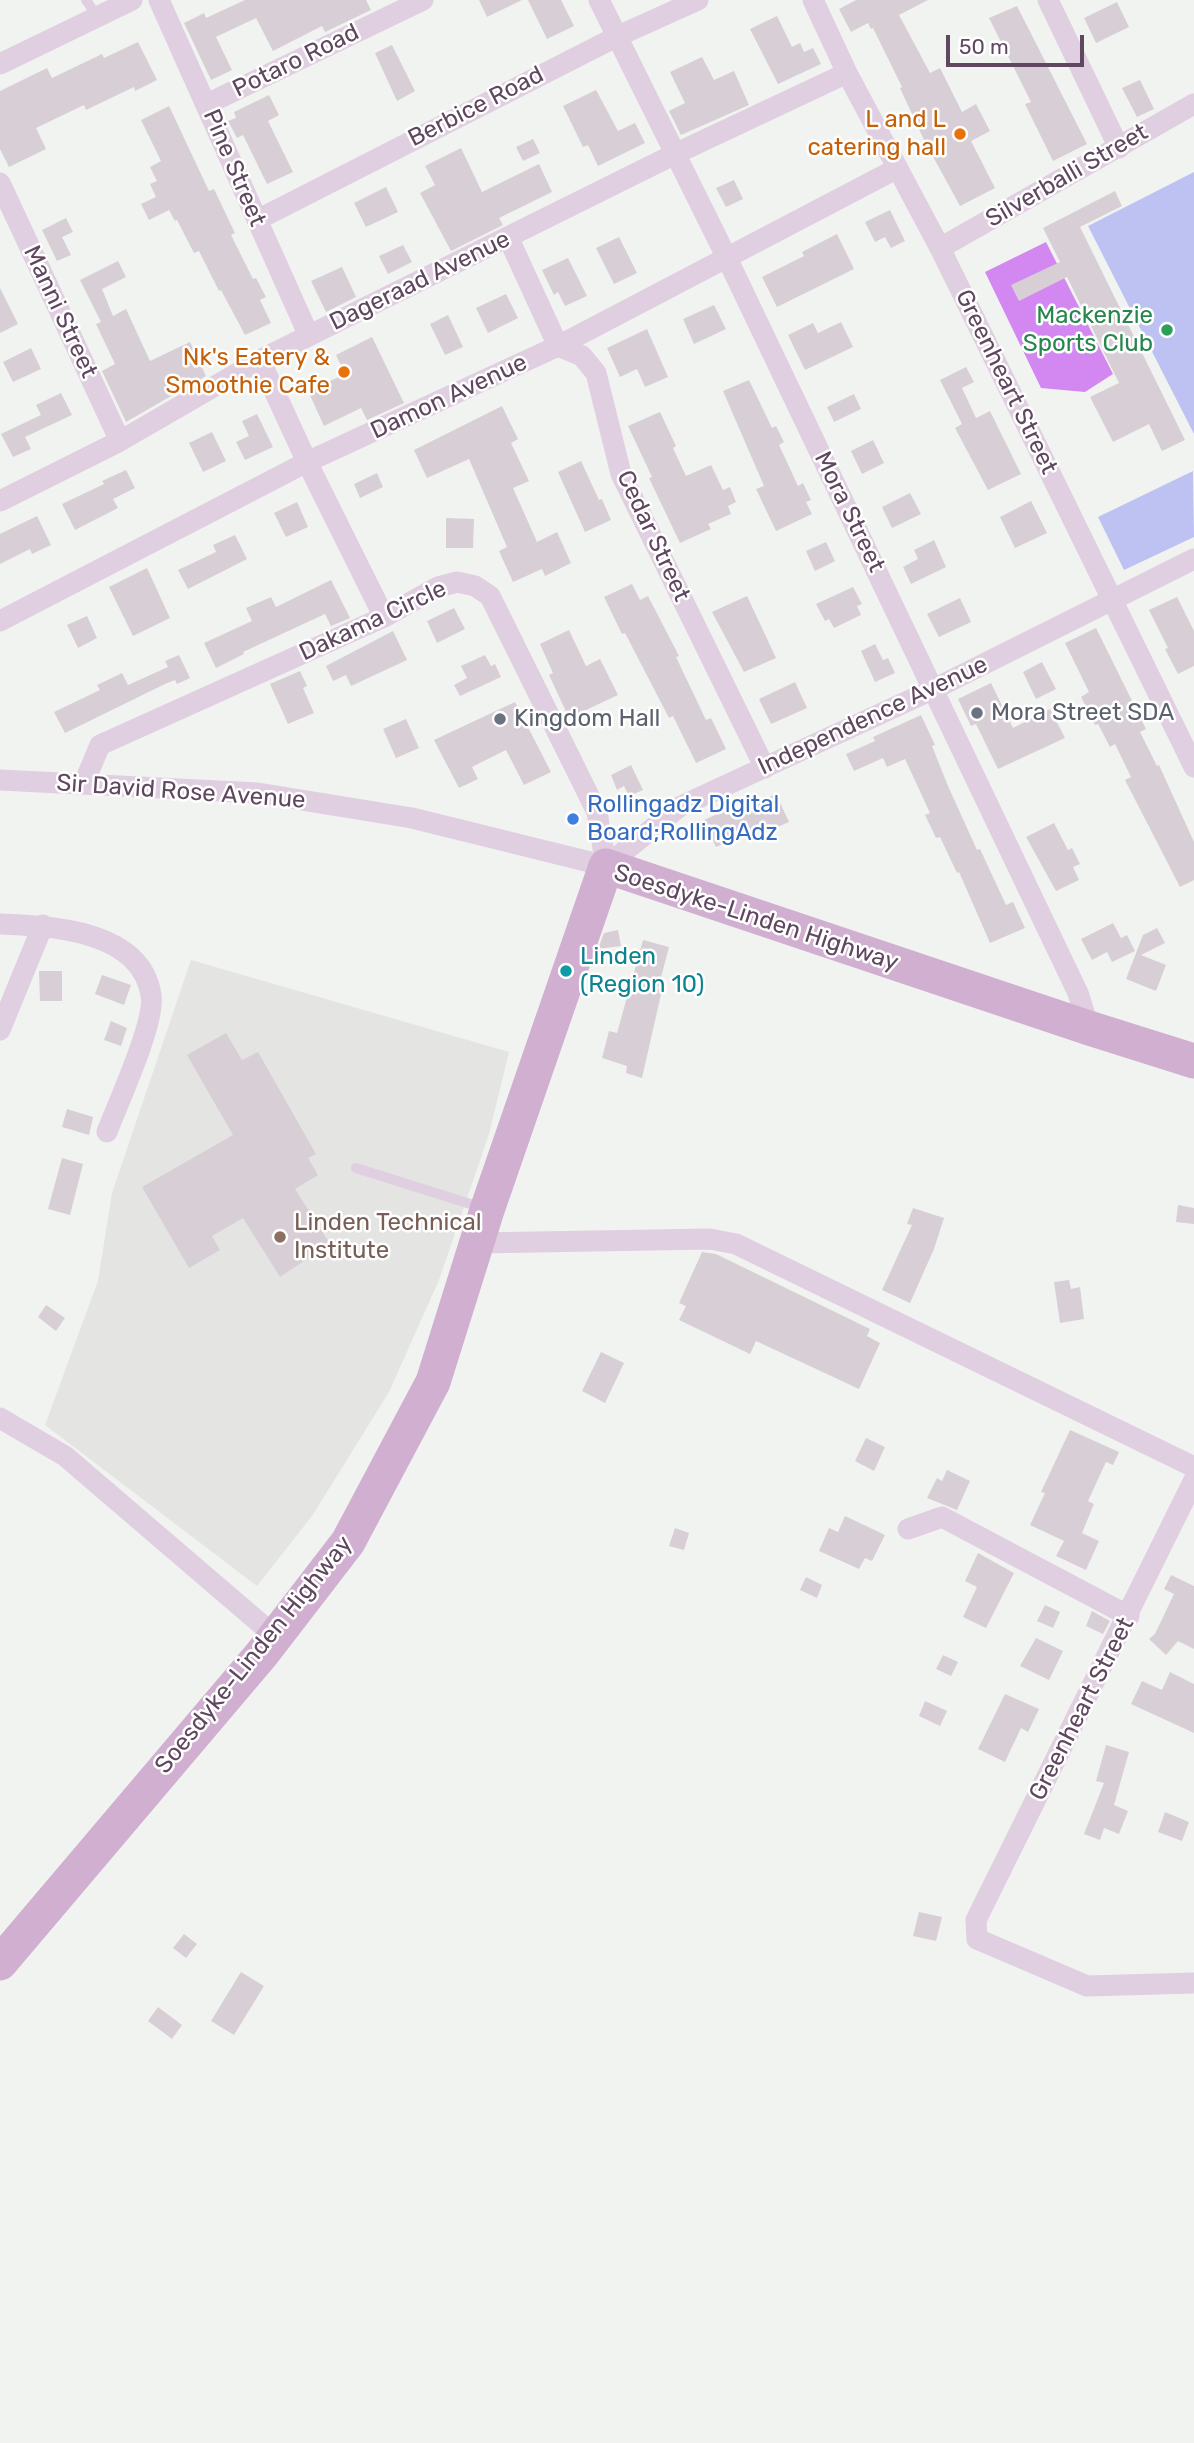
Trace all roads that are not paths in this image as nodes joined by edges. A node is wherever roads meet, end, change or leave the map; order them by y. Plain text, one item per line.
1 (132, 0) edge
2 (159, 0) edge
3 (423, 0) edge
4 (599, 0) edge
5 (698, 0) edge
6 (813, 0) edge
7 (1048, 0) edge
8 (92, 8) edge
9 (617, 37) junction
10 (0, 64) edge
11 (847, 73) junction
12 (207, 104) junction
13 (1194, 104) edge
14 (1119, 148) junction
15 (677, 153) junction
16 (896, 169) junction
17 (0, 183) edge
18 (257, 220) junction
19 (508, 237) junction
20 (940, 248) junction
21 (727, 258) junction
22 (309, 336) junction
23 (558, 346) junction
24 (260, 360) junction
25 (120, 441) junction
26 (307, 462) junction
27 (0, 501) edge
28 (1194, 559) edge
29 (1112, 599) junction
30 (384, 617) junction
31 (0, 621) edge
32 (934, 689) junction
33 (1194, 767) edge
34 (765, 768) junction
35 (0, 780) edge
36 (84, 783) junction
37 (606, 866) junction
38 (0, 924) edge
39 (43, 925) junction
40 (1089, 1028) junction
41 (0, 1030) edge
42 (1194, 1061) edge
43 (107, 1132) dead end
44 (356, 1168) dead end
45 (487, 1210) junction
46 (478, 1243) junction
47 (0, 1418) edge
48 (1194, 1467) edge
49 (1194, 1480) edge
50 (908, 1529) dead end
51 (1129, 1616) junction
52 (275, 1636) junction
53 (0, 1963) edge
54 (1194, 1983) edge

1 - 8 street
2 - 12 street, Pine Street
3 - 12 street, Potaro Road
4 - 9 street, Mora Street
5 - 9 street, Berbice Road
6 - 11 street, Greenheart Street
7 - 14 street
8 - 10 street
9 - 15 street, Mora Street
9 - 18 street, Berbice Road
11 - 15 street, Dageraad Avenue
11 - 16 street, Greenheart Street
12 - 18 street, Pine Street
13 - 14 street, Silverballi Street
14 - 20 street, Silverballi Street
15 - 19 street, Dageraad Avenue
15 - 21 street, Mora Street
16 - 20 street, Greenheart Street
16 - 21 street, Damon Avenue
17 - 25 street, Manni Street
18 - 22 street, Pine Street
19 - 22 street, Dageraad Avenue
19 - 23 street
20 - 29 street, Greenheart Street
21 - 23 street, Damon Avenue
21 - 32 street, Mora Street
22 - 24 street, Dageraad Avenue
23 - 26 street, Damon Avenue
23 - 34 street, Cedar Street
24 - 25 street, Dageraad Avenue
24 - 26 street
25 - 27 street, Dageraad Avenue
26 - 30 street
26 - 31 street, Damon Avenue
28 - 29 street, Independence Avenue
29 - 32 street, Independence Avenue
29 - 33 street, Greenheart Street
30 - 36 street, Dakama Circle
30 - 37 street, Dakama Circle
32 - 34 street, Independence Avenue
32 - 40 street, Mora Street
34 - 37 street, Independence Avenue
35 - 36 street, Sir David Rose Avenue
36 - 37 street, Sir David Rose Avenue
37 - 40 main road, Soesdyke-Linden Highway
37 - 45 main road, Soesdyke-Linden Highway
38 - 39 street
39 - 41 street
39 - 43 street
40 - 42 main road, Soesdyke-Linden Highway
44 - 45 lane
45 - 46 main road, Soesdyke-Linden Highway
46 - 48 street
46 - 52 main road, Soesdyke-Linden Highway
47 - 52 street
49 - 51 street, Greenheart Street
50 - 51 street
51 - 54 street, Greenheart Street
52 - 53 main road, Soesdyke-Linden Highway

